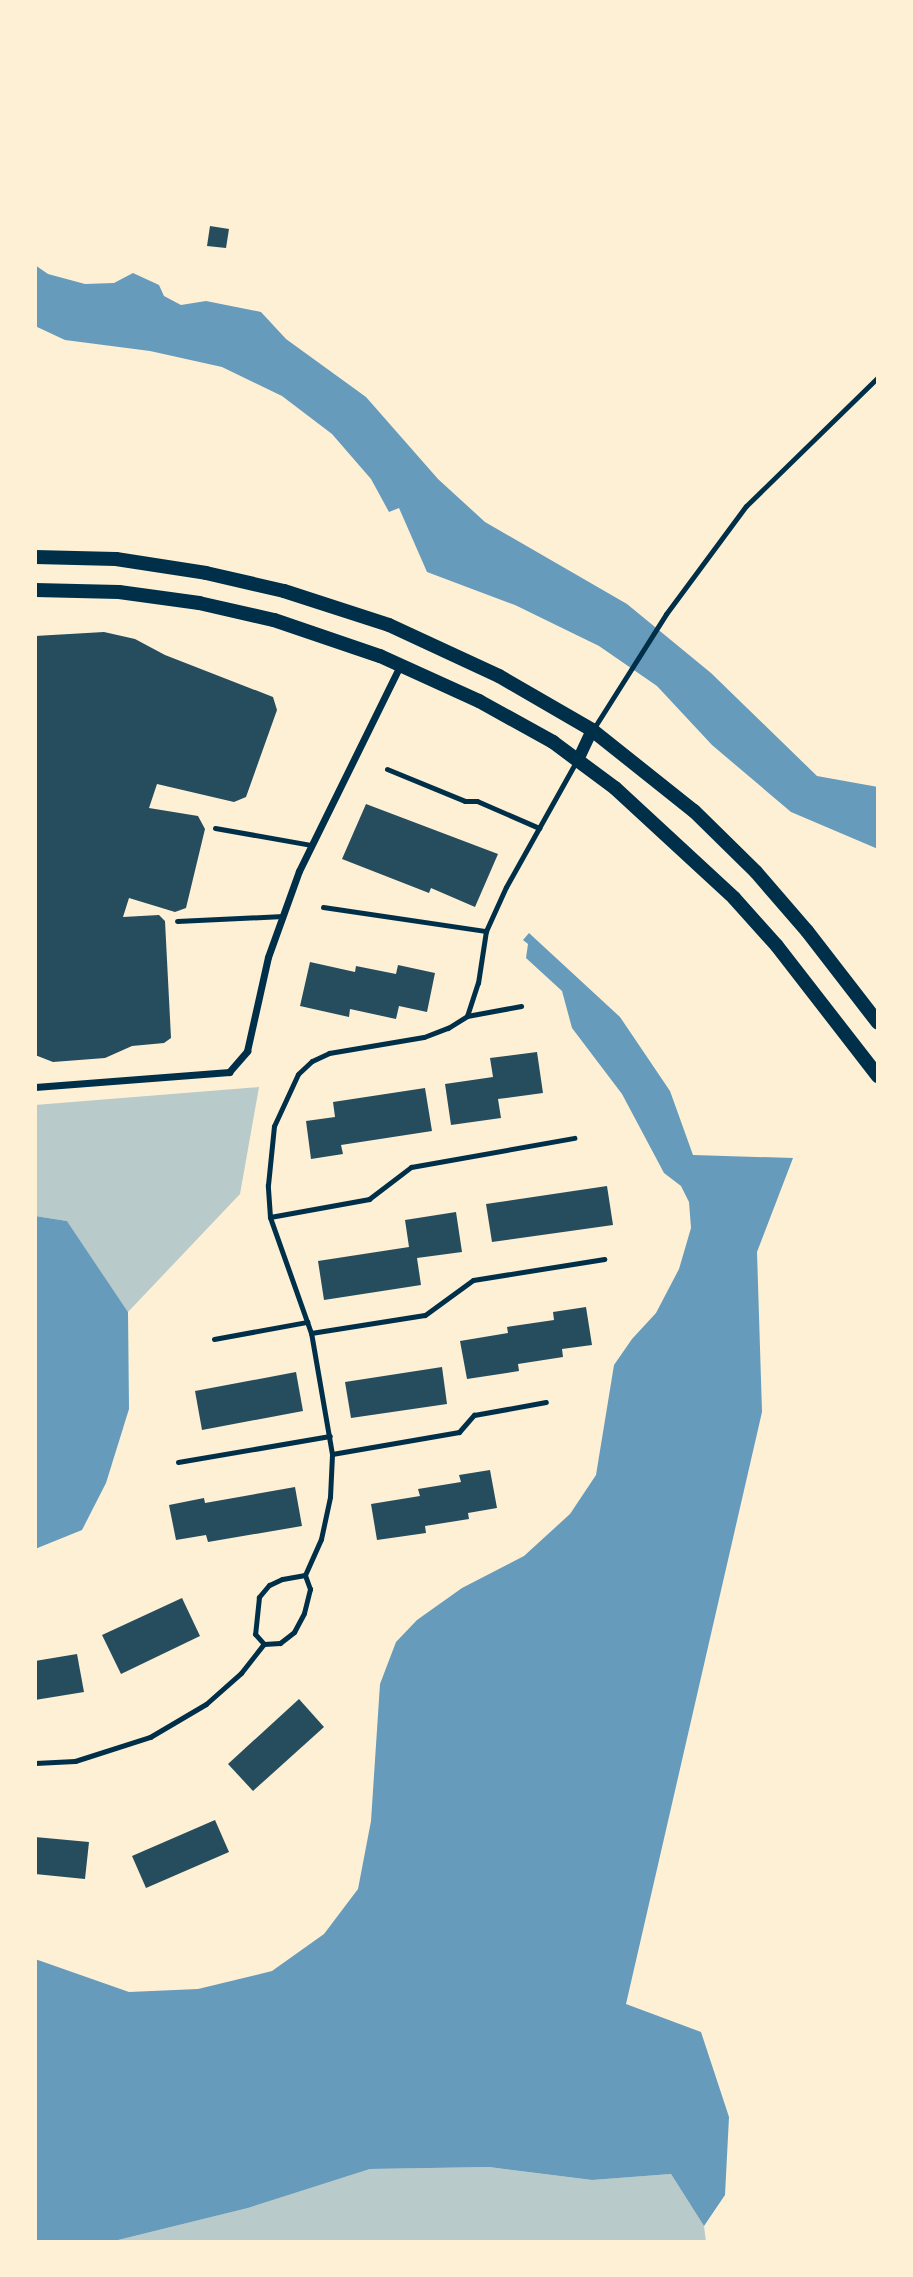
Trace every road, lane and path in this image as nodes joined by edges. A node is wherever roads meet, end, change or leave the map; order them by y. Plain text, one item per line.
1 (878, 377) edge
2 (35, 556) edge
3 (35, 590) edge
4 (400, 666) junction
5 (592, 730) junction
6 (578, 760) junction
7 (387, 769) dead end
8 (215, 828) dead end
9 (539, 828) junction
10 (312, 845) junction
11 (323, 907) dead end
12 (283, 916) junction
13 (177, 921) dead end
14 (486, 931) junction
15 (521, 1006) dead end
16 (467, 1016) junction
17 (878, 1023) edge
18 (878, 1076) edge
19 (35, 1087) edge
20 (573, 1138) dead end
21 (270, 1217) junction
22 (604, 1259) dead end
23 (307, 1322) junction
24 (310, 1333) junction
25 (214, 1339) dead end
26 (546, 1402) dead end
27 (330, 1436) junction
28 (332, 1454) junction
29 (178, 1462) dead end
30 (305, 1575) junction
31 (264, 1644) junction
32 (35, 1763) edge

1 - 5 lane
2 - 5 main road
3 - 4 main road
4 - 6 main road
4 - 10 street
5 - 6 street
5 - 17 main road
6 - 9 lane
6 - 18 main road
7 - 9 lane
8 - 10 lane
9 - 14 lane
10 - 12 street
11 - 14 lane
12 - 13 lane
12 - 19 street
14 - 16 lane
15 - 16 lane
16 - 21 lane
20 - 21 lane
21 - 23 lane
22 - 24 lane
23 - 24 lane
23 - 25 lane
24 - 27 lane
26 - 28 lane
27 - 28 lane
27 - 29 lane
28 - 30 lane
30 - 31 lane
30 - 31 lane
31 - 32 lane

